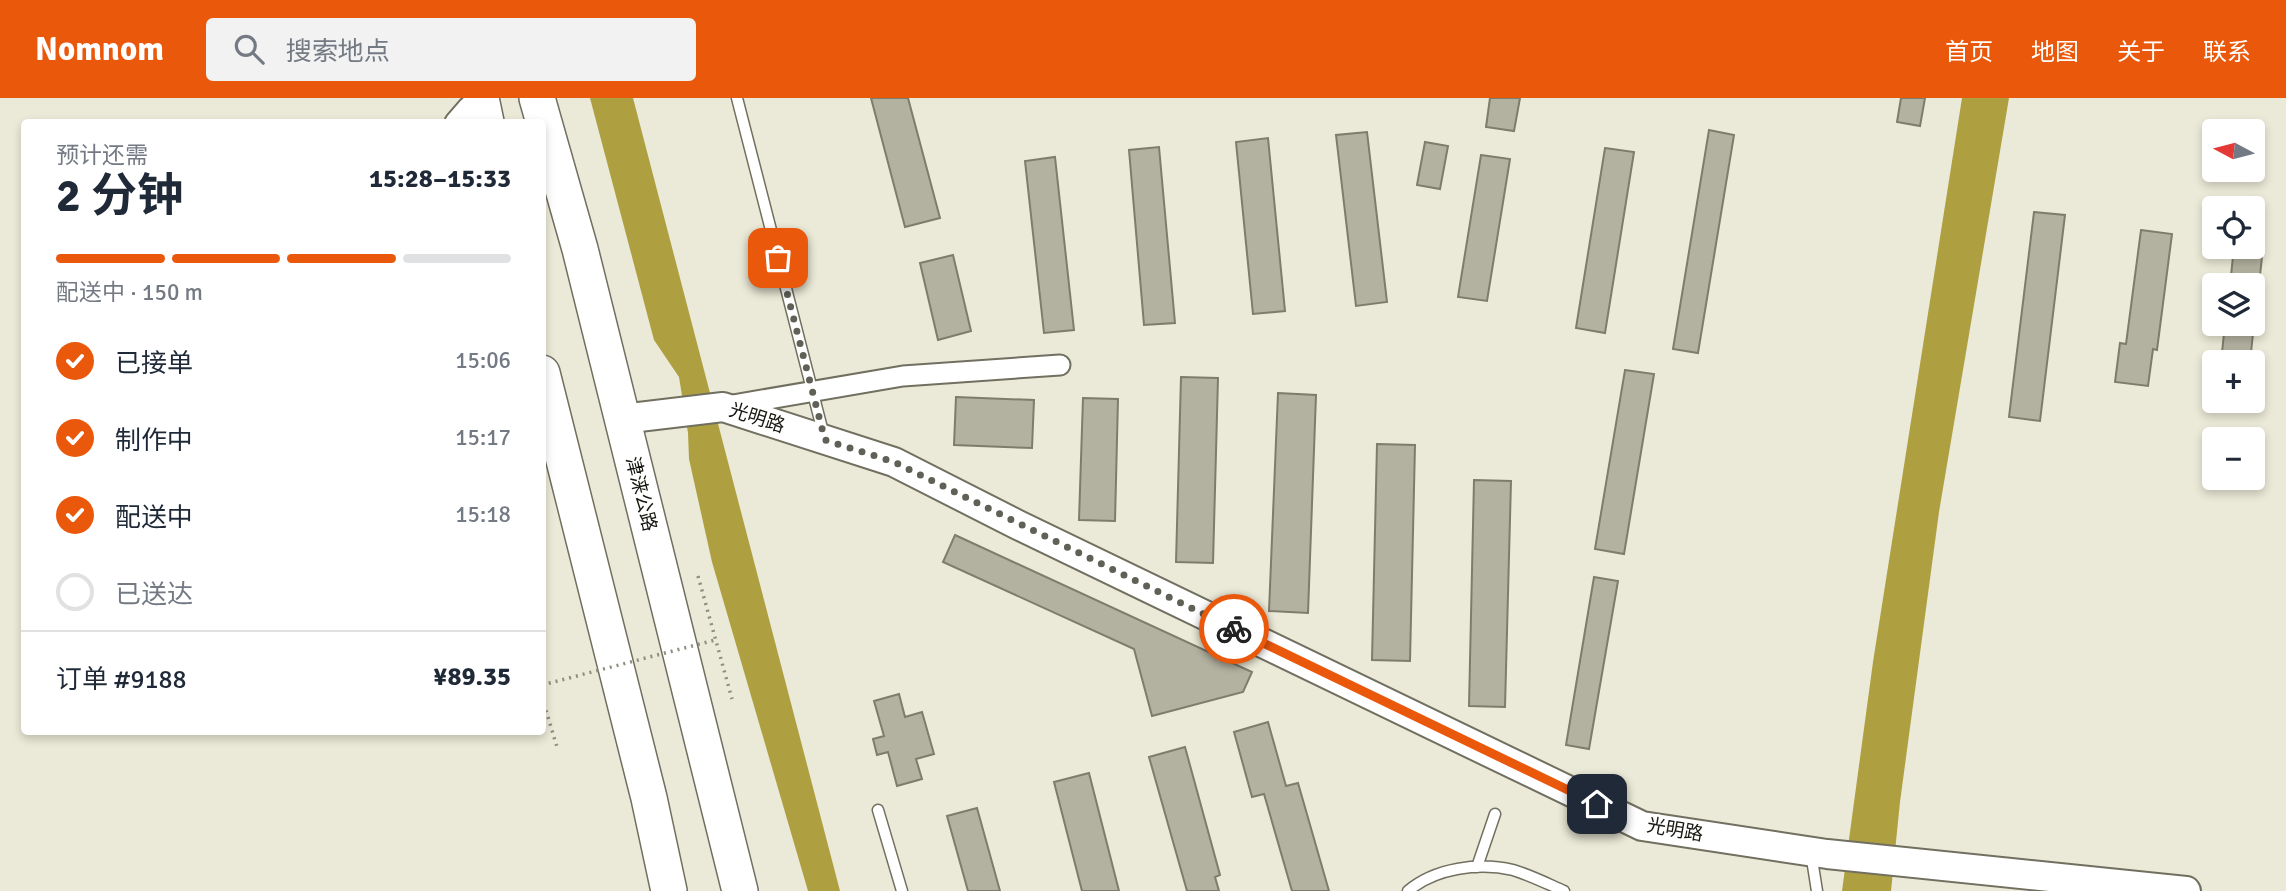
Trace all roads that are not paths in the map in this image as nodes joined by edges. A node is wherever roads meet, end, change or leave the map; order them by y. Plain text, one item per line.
1 (537, 98) edge
2 (737, 98) edge
3 (543, 119) edge
4 (546, 130) edge
5 (1060, 365) dead end
6 (546, 388) edge
7 (813, 391) junction
8 (723, 407) junction
9 (622, 419) junction
10 (546, 430) edge
11 (825, 440) junction
12 (563, 453) junction
13 (878, 810) dead end
14 (1495, 814) dead end
15 (1819, 853) junction
16 (1476, 867) junction
17 (669, 891) edge
18 (740, 891) edge
19 (902, 891) edge
20 (1408, 891) edge
21 (1564, 891) edge
22 (1817, 891) edge
23 (2186, 891) edge

1 - 3 highway, 津涞公路
2 - 7 lane
4 - 9 highway, 津涞公路
5 - 7 street
6 - 12 highway
7 - 8 street
7 - 11 lane
8 - 9 street, 光明路
8 - 11 street, 光明路
9 - 18 highway, 津涞公路
10 - 12 street
11 - 15 street, 光明路
12 - 17 highway
13 - 19 lane
14 - 16 lane
15 - 22 lane
15 - 23 street, 光明路
16 - 20 lane
16 - 21 lane

